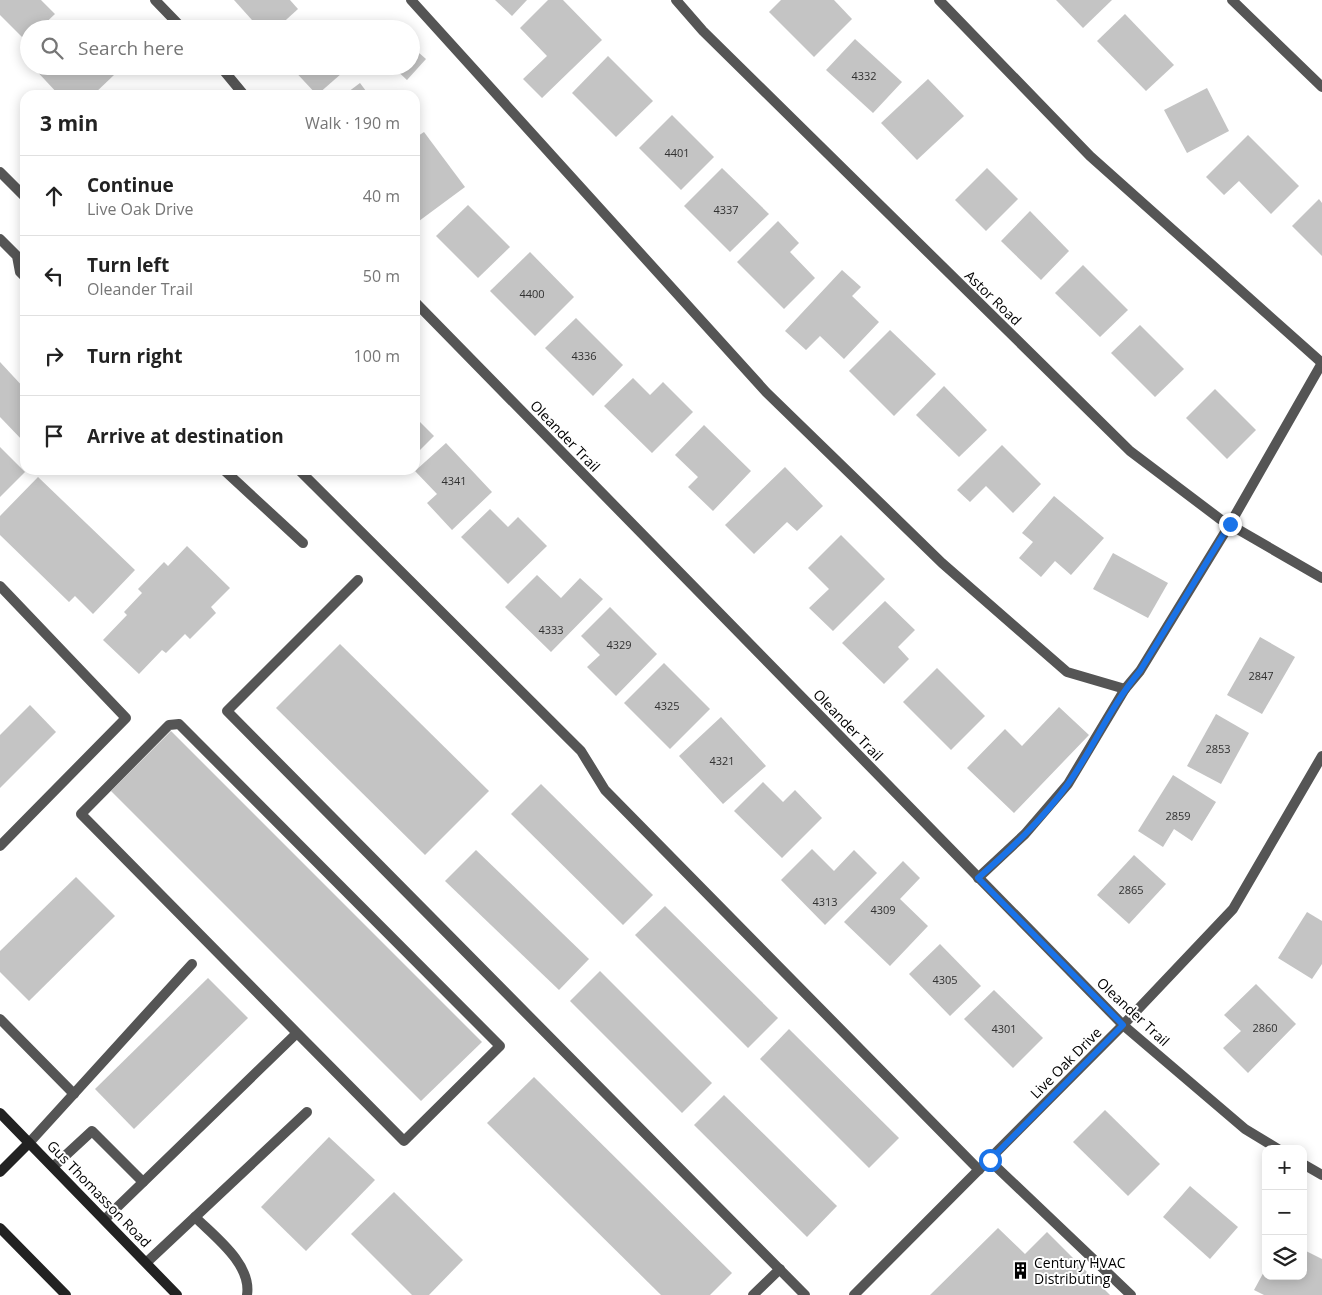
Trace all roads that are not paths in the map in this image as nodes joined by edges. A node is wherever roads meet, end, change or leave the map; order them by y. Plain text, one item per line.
1 (155, 0) edge
2 (412, 0) edge
3 (676, 0) edge
4 (939, 0) edge
5 (1232, 0) edge
6 (174, 20) edge
7 (227, 75) edge
8 (1322, 87) edge
9 (240, 90) edge
10 (0, 172) edge
11 (20, 192) edge
12 (2, 246) edge
13 (20, 272) edge
14 (420, 307) edge
15 (1322, 363) edge
16 (229, 475) edge
17 (304, 475) edge
18 (1230, 524) junction
19 (303, 543) dead end
20 (1322, 578) edge
21 (358, 580) dead end
22 (0, 586) edge
23 (1124, 689) junction
24 (1322, 756) edge
25 (0, 846) edge
26 (978, 878) junction
27 (192, 964) dead end
28 (0, 1019) edge
29 (1123, 1025) junction
30 (297, 1033) junction
31 (74, 1094) junction
32 (307, 1112) dead end
33 (0, 1113) edge
34 (29, 1143) junction
35 (1271, 1145) edge
36 (990, 1160) junction
37 (1307, 1166) edge
38 (54, 1167) junction
39 (979, 1170) junction
40 (0, 1172) edge
41 (1322, 1174) edge
42 (143, 1182) junction
43 (195, 1217) junction
44 (105, 1219) junction
45 (0, 1228) edge
46 (146, 1262) junction
47 (780, 1269) junction
48 (66, 1295) edge
49 (177, 1295) edge
50 (247, 1295) edge
51 (753, 1295) edge
52 (805, 1295) edge
53 (854, 1295) edge
54 (1131, 1295) edge

1 - 6 street
2 - 23 street
3 - 18 street, Astor Road
4 - 15 street
5 - 8 street
7 - 9 street
10 - 11 street
12 - 13 street
14 - 26 street, Oleander Trail
15 - 18 street
16 - 19 street
17 - 39 street
18 - 20 street, Astor Road
18 - 23 street
21 - 47 street
22 - 25 street
23 - 26 street
24 - 29 street, Live Oak Drive
26 - 29 street, Oleander Trail
27 - 31 street
28 - 31 street
29 - 35 street, Oleander Trail
29 - 36 street, Live Oak Drive
30 - 30 street
30 - 42 street
31 - 34 street
32 - 43 street
33 - 34 main road, Gus Thomasson Road
34 - 38 main road, Gus Thomasson Road
34 - 40 main road
36 - 39 street, Live Oak Drive
36 - 54 street
37 - 41 street
38 - 42 street
38 - 44 main road, Gus Thomasson Road
39 - 53 street, Live Oak Drive
42 - 44 street
43 - 46 street
43 - 50 street
44 - 46 main road, Gus Thomasson Road
45 - 48 main road
46 - 49 main road, Gus Thomasson Road
47 - 51 street
47 - 52 street

